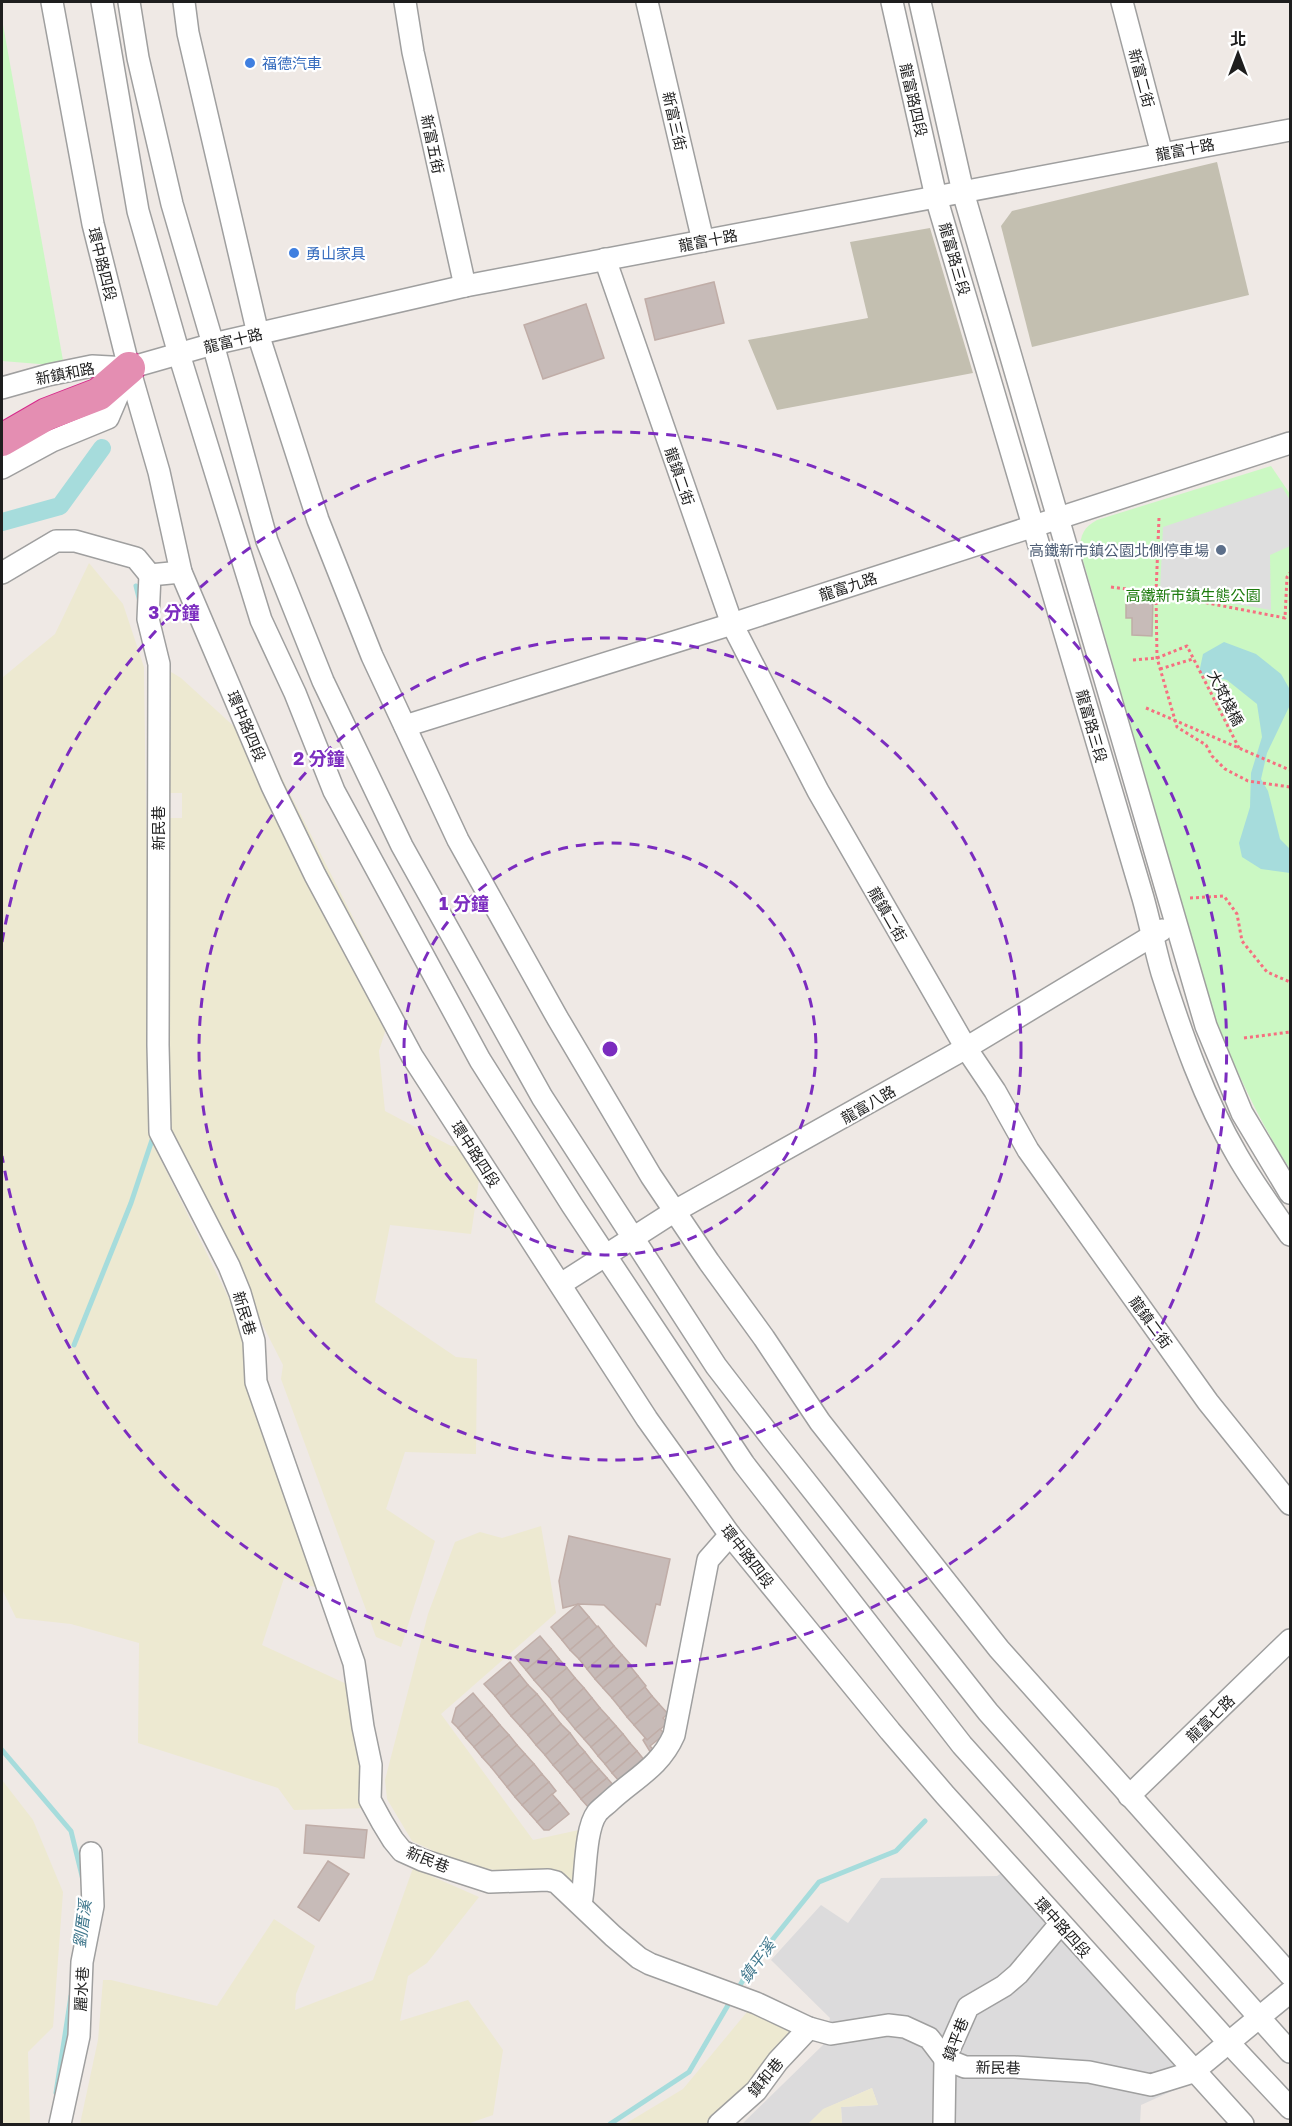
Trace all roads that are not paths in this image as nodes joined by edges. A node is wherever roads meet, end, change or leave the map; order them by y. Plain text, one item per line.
1 (52, 2) edge
2 (102, 2) edge
3 (129, 2) edge
4 (184, 2) edge
5 (405, 2) edge
6 (647, 2) edge
7 (892, 2) edge
8 (920, 2) edge
9 (1122, 2) edge
10 (1290, 129) edge
11 (1162, 154) junction
12 (963, 192) junction
13 (936, 197) junction
14 (703, 241) junction
15 (605, 259) junction
16 (465, 286) junction
17 (258, 334) junction
18 (213, 344) junction
19 (179, 354) junction
20 (129, 368) junction
21 (2, 374) edge
22 (2, 388) edge
23 (2, 440) edge
24 (1290, 442) edge
25 (2, 468) edge
26 (1057, 518) junction
27 (1033, 525) junction
28 (181, 572) junction
29 (2, 573) edge
30 (150, 575) junction
31 (732, 624) junction
32 (405, 726) junction
33 (1175, 923) junction
34 (1152, 935) junction
35 (966, 1048) junction
36 (1290, 1193) edge
37 (675, 1211) junction
38 (1290, 1235) edge
39 (632, 1237) junction
40 (605, 1256) junction
41 (561, 1284) junction
42 (1290, 1504) edge
43 (730, 1535) junction
44 (1290, 1640) edge
45 (1129, 1796) junction
46 (91, 1853) dead end
47 (581, 1904) junction
48 (1060, 1924) junction
49 (1290, 1975) edge
50 (1290, 1992) edge
51 (1259, 2018) junction
52 (809, 2028) junction
53 (1229, 2043) junction
54 (1290, 2052) edge
55 (945, 2059) junction
56 (1193, 2072) junction
57 (1290, 2108) edge
58 (60, 2124) edge
59 (719, 2124) edge
60 (944, 2124) edge
61 (1242, 2124) edge

1 - 20 street, 環中路四段
2 - 19 street
3 - 18 street
4 - 17 street
5 - 16 street, 新富五街
6 - 14 street, 新富三街
7 - 13 street, 龍富路四段
8 - 12 street, 龍富路四段
9 - 11 street, 新富二街
10 - 11 street, 龍富十路
11 - 12 street, 龍富十路
12 - 13 street, 龍富十路
12 - 26 street, 龍富路三段
13 - 14 street, 龍富十路
13 - 27 street, 龍富路三段
14 - 15 street, 龍富十路
15 - 16 street, 龍富十路
15 - 31 street, 龍鎮二街
16 - 17 street, 龍富十路
17 - 18 street, 龍富十路
17 - 32 street
18 - 19 street, 龍富十路
18 - 39 street
19 - 20 street, 龍富十路
19 - 40 street
20 - 21 street
20 - 22 street, 新鎮和路
20 - 23 highway
20 - 25 street
20 - 28 street, 環中路四段
24 - 26 street, 龍富九路
26 - 27 street, 龍富九路
26 - 33 street, 龍富路三段
27 - 31 street, 龍富九路
27 - 34 street, 龍富路三段
28 - 30 street
28 - 41 street, 環中路四段
29 - 30 street
30 - 47 street, 新民巷
31 - 32 street, 龍富九路
31 - 35 street, 龍鎮二街
32 - 37 street
33 - 34 street, 龍富八路
33 - 36 street, 龍富路三段
34 - 35 street, 龍富八路
34 - 38 street, 龍富路三段
35 - 37 street, 龍富八路
35 - 42 street, 龍鎮二街
37 - 39 street, 龍富八路
37 - 45 street
39 - 40 street, 龍富八路
39 - 51 street
40 - 41 street, 龍富八路
40 - 53 street
41 - 43 street, 環中路四段
43 - 47 street
43 - 48 street, 環中路四段
44 - 45 street, 龍富七路
45 - 49 street
46 - 58 street, 麗水巷
47 - 52 street, 新民巷
48 - 55 street, 鎮平巷
48 - 56 street, 環中路四段
50 - 51 street, 新民巷
51 - 53 street, 新民巷
51 - 54 street
52 - 55 street, 新民巷
52 - 59 street, 鎮和巷
53 - 56 street, 新民巷
53 - 57 street
55 - 56 street, 新民巷
55 - 60 street, 鎮平巷
56 - 61 street, 環中路四段

